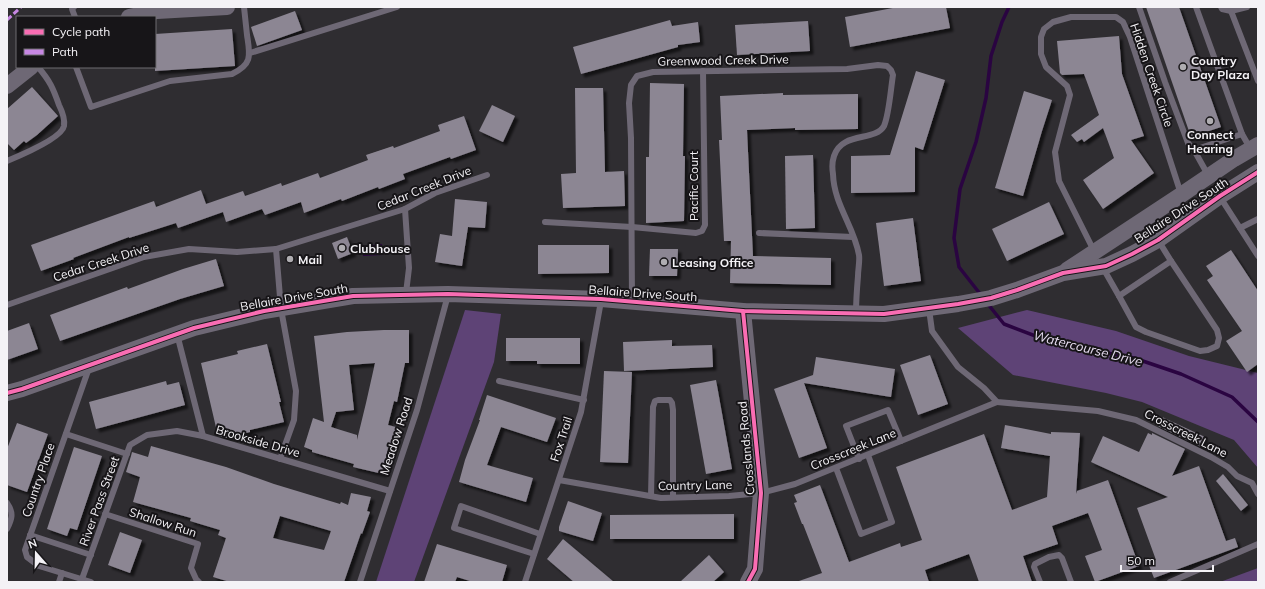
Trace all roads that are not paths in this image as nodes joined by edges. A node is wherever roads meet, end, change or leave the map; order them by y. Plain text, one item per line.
1 (74, 7) edge
2 (227, 7) edge
3 (244, 7) edge
4 (397, 7) edge
5 (1139, 7) edge
6 (1196, 7) edge
7 (1221, 7) edge
8 (1248, 7) edge
9 (1231, 11) junction
10 (74, 16) edge
11 (134, 16) edge
12 (250, 53) junction
13 (30, 68) edge
14 (39, 68) edge
15 (76, 68) edge
16 (703, 71) junction
17 (1258, 81) edge
18 (7, 86) edge
19 (1242, 134) junction
20 (1254, 147) edge
21 (1194, 150) junction
22 (7, 161) edge
23 (1258, 172) edge
24 (487, 175) dead end
25 (1208, 176) junction
26 (1181, 195) junction
27 (1220, 196) junction
28 (405, 209) junction
29 (1258, 219) edge
30 (545, 222) dead end
31 (632, 227) junction
32 (1240, 228) junction
33 (759, 233) dead end
34 (854, 237) junction
35 (1158, 240) junction
36 (276, 249) junction
37 (1095, 252) junction
38 (1258, 256) edge
39 (1172, 261) junction
40 (1102, 267) junction
41 (1063, 273) junction
42 (448, 294) junction
43 (406, 295) junction
44 (1119, 296) junction
45 (601, 299) junction
46 (632, 302) junction
47 (7, 305) edge
48 (929, 308) junction
49 (281, 309) junction
50 (743, 311) junction
51 (856, 313) junction
52 (177, 334) junction
53 (91, 365) junction
54 (499, 381) dead end
55 (7, 393) edge
56 (584, 400) junction
57 (997, 402) junction
58 (66, 434) junction
59 (203, 436) junction
60 (901, 441) junction
61 (127, 454) junction
62 (868, 455) junction
63 (280, 459) junction
64 (858, 459) junction
65 (836, 468) junction
66 (559, 480) junction
67 (390, 491) junction
68 (761, 494) junction
69 (1258, 494) edge
70 (651, 496) junction
71 (673, 497) junction
72 (7, 503) edge
73 (106, 514) junction
74 (7, 529) edge
75 (540, 534) junction
76 (30, 535) junction
77 (1258, 544) edge
78 (534, 554) junction
79 (91, 555) junction
80 (62, 573) junction
81 (82, 579) junction
82 (59, 582) edge
83 (91, 582) edge
84 (199, 582) edge
85 (360, 582) edge
86 (525, 582) edge
87 (748, 582) edge
88 (1040, 582) edge
89 (1071, 582) edge
90 (1170, 582) edge

1 - 10 lane
2 - 11 street
3 - 12 lane
4 - 12 lane
5 - 21 lane
6 - 19 lane
7 - 9 lane
8 - 9 lane
9 - 17 lane
12 - 15 lane
13 - 18 street
14 - 22 lane
16 - 31 lane, Greenwood Creek Drive
16 - 31 lane, Pacific Court
16 - 34 lane, Greenwood Creek Drive
19 - 20 lane
19 - 21 lane
20 - 25 street, Bellaire Drive South
21 - 25 lane
23 - 27 street, Bellaire Drive South
24 - 28 lane, Cedar Creek Drive
25 - 26 street, Bellaire Drive South
26 - 37 street, Bellaire Drive South
26 - 37 lane, Hidden Creek Circle
27 - 32 lane
27 - 35 street, Bellaire Drive South
28 - 36 lane, Cedar Creek Drive
28 - 43 lane
29 - 32 lane
30 - 31 lane, Pacific Court
31 - 46 lane, Greenwood Creek Drive
32 - 38 lane
33 - 34 lane
34 - 51 lane
35 - 39 lane
35 - 40 street, Bellaire Drive South
36 - 47 lane, Cedar Creek Drive
36 - 49 lane
37 - 41 street, Bellaire Drive South
39 - 44 lane
39 - 44 lane
40 - 41 street, Bellaire Drive South
40 - 44 lane
41 - 48 street, Bellaire Drive South
42 - 43 street, Bellaire Drive South
42 - 45 street, Bellaire Drive South
42 - 67 lane, Meadow Road
43 - 49 street, Bellaire Drive South
45 - 46 street, Bellaire Drive South
45 - 56 lane, Fox Trail
46 - 50 street, Bellaire Drive South
48 - 51 street, Bellaire Drive South
48 - 57 lane
49 - 52 street, Bellaire Drive South
49 - 63 lane
50 - 51 street, Bellaire Drive South
50 - 68 street, Crosslands Road
52 - 53 street, Bellaire Drive South
52 - 59 lane
53 - 55 street, Bellaire Drive South
53 - 58 lane, Country Place
54 - 56 lane
56 - 66 lane, Fox Trail
57 - 60 lane, Crosscreek Lane
57 - 69 lane, Crosscreek Lane
58 - 61 lane
58 - 76 lane, Country Place
59 - 61 lane, Brookside Drive
59 - 63 lane, Brookside Drive
60 - 62 lane, Crosscreek Lane
60 - 64 lane
61 - 73 lane, River Pass Street
62 - 64 lane, Crosscreek Lane
62 - 65 lane
63 - 67 lane, Brookside Drive
64 - 65 lane, Crosscreek Lane
65 - 68 lane, Crosscreek Lane
66 - 70 lane, Country Lane
66 - 75 lane, Fox Trail
67 - 85 lane, Meadow Road
68 - 71 lane, Country Lane
68 - 87 street, Crosslands Road
70 - 71 lane, Country Lane
70 - 71 lane
72 - 74 lane
73 - 79 lane, River Pass Street
73 - 84 lane, Shallow Run
75 - 78 lane, Fox Trail
75 - 78 lane
76 - 79 lane, River Pass Street
76 - 80 lane, Country Place
77 - 90 lane
78 - 86 lane, Fox Trail
79 - 81 lane, River Pass Street
80 - 81 lane
80 - 82 lane
81 - 83 lane
88 - 89 lane

